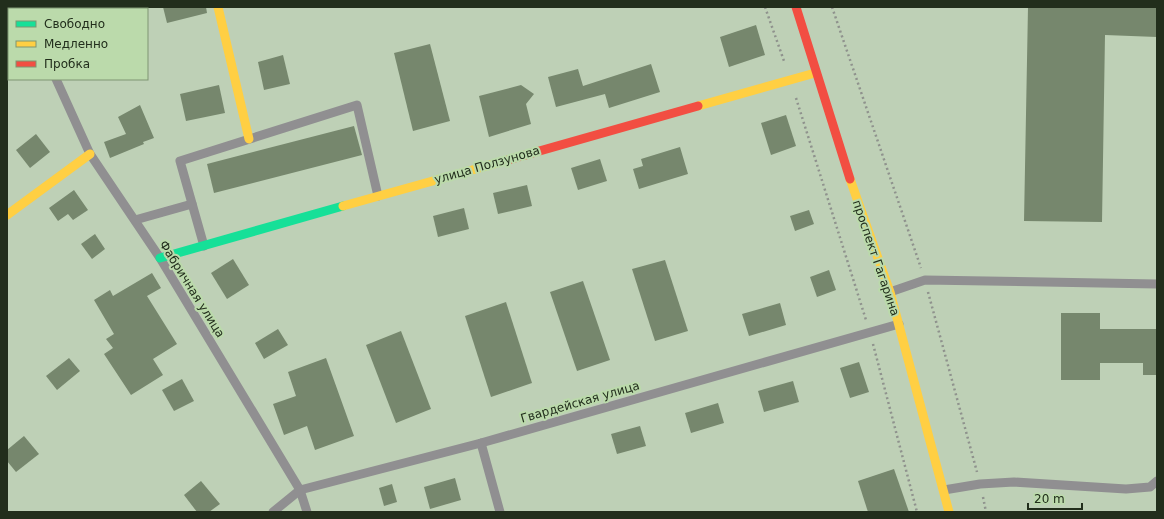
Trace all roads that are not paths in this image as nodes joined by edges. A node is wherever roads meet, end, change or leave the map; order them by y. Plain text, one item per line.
1 (218, 7) edge
2 (796, 7) edge
3 (815, 72) junction
4 (56, 80) edge
5 (250, 139) junction
6 (90, 154) junction
7 (378, 196) junction
8 (192, 204) junction
9 (7, 215) edge
10 (135, 220) junction
11 (204, 246) junction
12 (160, 258) junction
13 (1157, 284) edge
14 (890, 292) junction
15 (899, 324) junction
16 (481, 443) junction
17 (1157, 481) edge
18 (300, 490) junction
19 (944, 490) junction
20 (273, 512) edge
21 (307, 512) edge
22 (500, 512) edge
23 (949, 512) edge

1 - 5 street
2 - 3 street, проспект Гагарина
3 - 7 street, улица Ползунова
3 - 14 street, проспект Гагарина
4 - 6 lane, Фабричная улица
5 - 7 lane
5 - 8 lane
6 - 9 street
6 - 10 lane, Фабричная улица
7 - 11 street, улица Ползунова
8 - 10 lane
8 - 11 lane
10 - 12 lane, Фабричная улица
11 - 12 street, улица Ползунова
12 - 18 lane, Фабричная улица
13 - 14 lane
14 - 15 street, проспект Гагарина
15 - 16 lane, Гвардейская улица
15 - 19 street, проспект Гагарина
16 - 18 lane, Гвардейская улица
16 - 22 lane
17 - 19 lane
18 - 20 lane, Гвардейская улица
18 - 21 lane, Фабричная улица
19 - 23 street, проспект Гагарина

